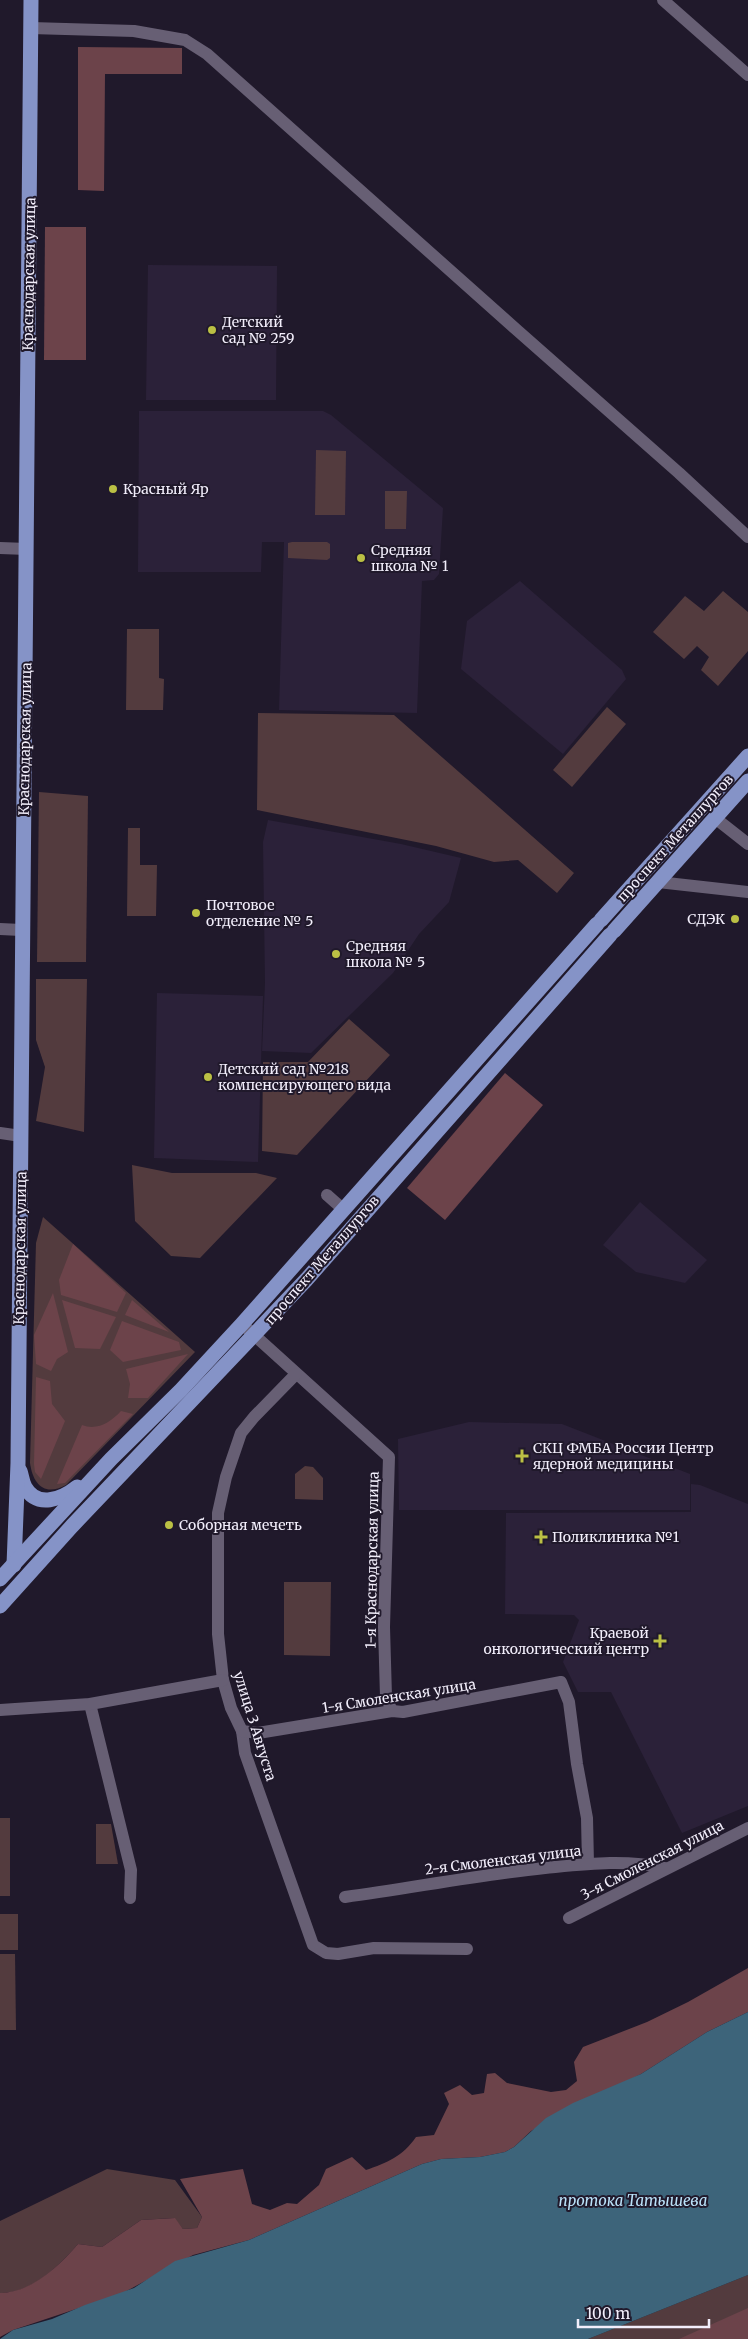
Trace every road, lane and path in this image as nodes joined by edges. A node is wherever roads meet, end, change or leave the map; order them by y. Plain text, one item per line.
1 (31, 0) edge
2 (663, 0) edge
3 (31, 28) junction
4 (748, 75) edge
5 (748, 536) edge
6 (0, 548) edge
7 (27, 548) junction
8 (748, 756) edge
9 (748, 781) edge
10 (701, 809) junction
11 (715, 818) junction
12 (748, 844) edge
13 (658, 882) junction
14 (748, 892) edge
15 (0, 929) edge
16 (22, 930) junction
17 (0, 1133) edge
18 (21, 1136) junction
19 (327, 1196) dead end
20 (344, 1210) junction
21 (242, 1324) junction
22 (255, 1336) junction
23 (296, 1374) junction
24 (111, 1459) junction
25 (18, 1463) junction
26 (14, 1565) junction
27 (27, 1578) junction
28 (0, 1579) edge
29 (0, 1606) edge
30 (223, 1680) junction
31 (90, 1704) junction
32 (0, 1710) edge
33 (392, 1711) junction
34 (242, 1731) junction
35 (748, 1828) edge
36 (588, 1864) junction
37 (665, 1868) junction
38 (345, 1897) dead end
39 (130, 1898) dead end
40 (569, 1918) dead end
41 (466, 1949) dead end

1 - 3 main road, Краснодарская улица
2 - 4 street
3 - 5 street
3 - 7 main road, Краснодарская улица
6 - 7 street
7 - 16 main road, Краснодарская улица
8 - 10 main road, проспект Металлургов
9 - 11 main road, проспект Металлургов
10 - 11 main road
10 - 20 main road, проспект Металлургов
11 - 12 street
11 - 13 main road, проспект Металлургов
13 - 14 street
13 - 22 main road, проспект Металлургов
15 - 16 street
16 - 18 main road, Краснодарская улица
17 - 18 street
18 - 25 main road, Краснодарская улица
19 - 20 street
20 - 21 main road, проспект Металлургов
21 - 22 street, 1-я Краснодарская улица
21 - 24 main road, проспект Металлургов
22 - 23 street, 1-я Краснодарская улица
22 - 27 main road, проспект Металлургов
23 - 30 street, улица 3 Августа
23 - 33 street, 1-я Краснодарская улица
24 - 25 main road
24 - 26 main road, проспект Металлургов
25 - 26 main road, Краснодарская улица
26 - 27 main road
26 - 28 main road, проспект Металлургов
27 - 29 main road, проспект Металлургов
30 - 31 street
30 - 34 street, улица 3 Августа
31 - 32 street
31 - 39 street
33 - 34 street, 1-я Смоленская улица
33 - 36 street, 1-я Смоленская улица
34 - 41 street, улица 3 Августа
35 - 37 street, 3-я Смоленская улица
36 - 37 street, 2-я Смоленская улица
36 - 38 street, 2-я Смоленская улица
37 - 40 street, 3-я Смоленская улица

